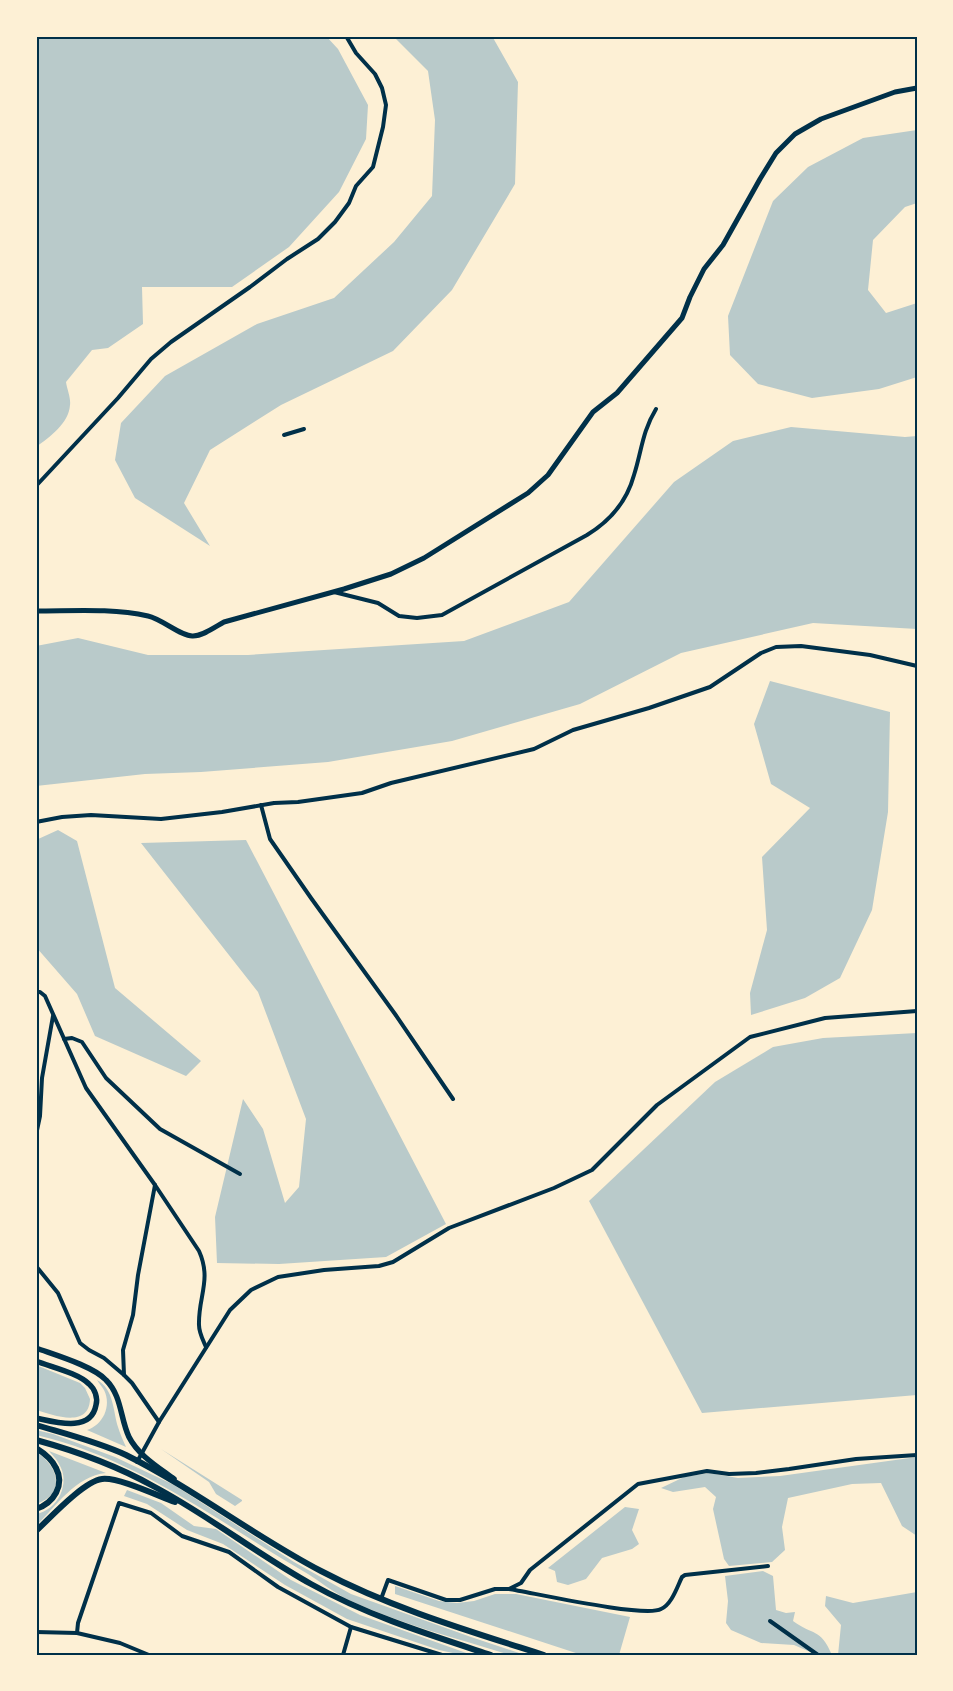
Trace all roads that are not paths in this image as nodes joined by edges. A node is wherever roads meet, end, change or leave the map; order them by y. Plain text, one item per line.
1 (346, 36) edge
2 (917, 88) edge
3 (656, 409) dead end
4 (304, 429) dead end
5 (284, 435) dead end
6 (36, 486) edge
7 (332, 592) junction
8 (36, 611) edge
9 (917, 666) edge
10 (262, 805) junction
11 (36, 822) edge
12 (36, 992) edge
13 (917, 1011) edge
14 (54, 1015) junction
15 (64, 1038) junction
16 (453, 1099) dead end
17 (36, 1135) edge
18 (240, 1174) dead end
19 (155, 1185) junction
20 (36, 1266) edge
21 (206, 1347) junction
22 (36, 1348) edge
23 (36, 1361) edge
24 (124, 1375) junction
25 (36, 1418) edge
26 (159, 1422) junction
27 (36, 1425) edge
28 (36, 1440) edge
29 (36, 1448) edge
30 (142, 1454) junction
31 (917, 1454) edge
32 (137, 1462) junction
33 (188, 1490) junction
34 (192, 1508) junction
35 (36, 1509) edge
36 (36, 1531) edge
37 (768, 1566) dead end
38 (509, 1589) junction
39 (382, 1600) junction
40 (770, 1621) dead end
41 (352, 1627) junction
42 (36, 1632) edge
43 (77, 1633) junction
44 (149, 1655) edge
45 (343, 1655) edge
46 (442, 1655) edge
47 (491, 1655) edge
48 (544, 1655) edge
49 (818, 1655) edge

1 - 6 street
2 - 7 street
3 - 7 street
4 - 5 street
7 - 8 street
9 - 10 street
10 - 11 street
10 - 16 street
12 - 14 street
13 - 21 street
14 - 15 street
14 - 17 street
15 - 18 street
15 - 19 street
19 - 21 street
19 - 24 street
20 - 24 street
21 - 26 street
22 - 30 main road
23 - 25 main road
24 - 26 street
26 - 30 street
27 - 32 main road
28 - 34 main road
29 - 35 main road
30 - 32 street
30 - 33 main road
31 - 38 street
32 - 33 main road
33 - 39 main road
34 - 36 main road
34 - 47 main road
37 - 38 street
38 - 39 street
39 - 48 main road
40 - 49 street
41 - 43 street
41 - 45 street
41 - 46 street
42 - 43 street
43 - 44 street

